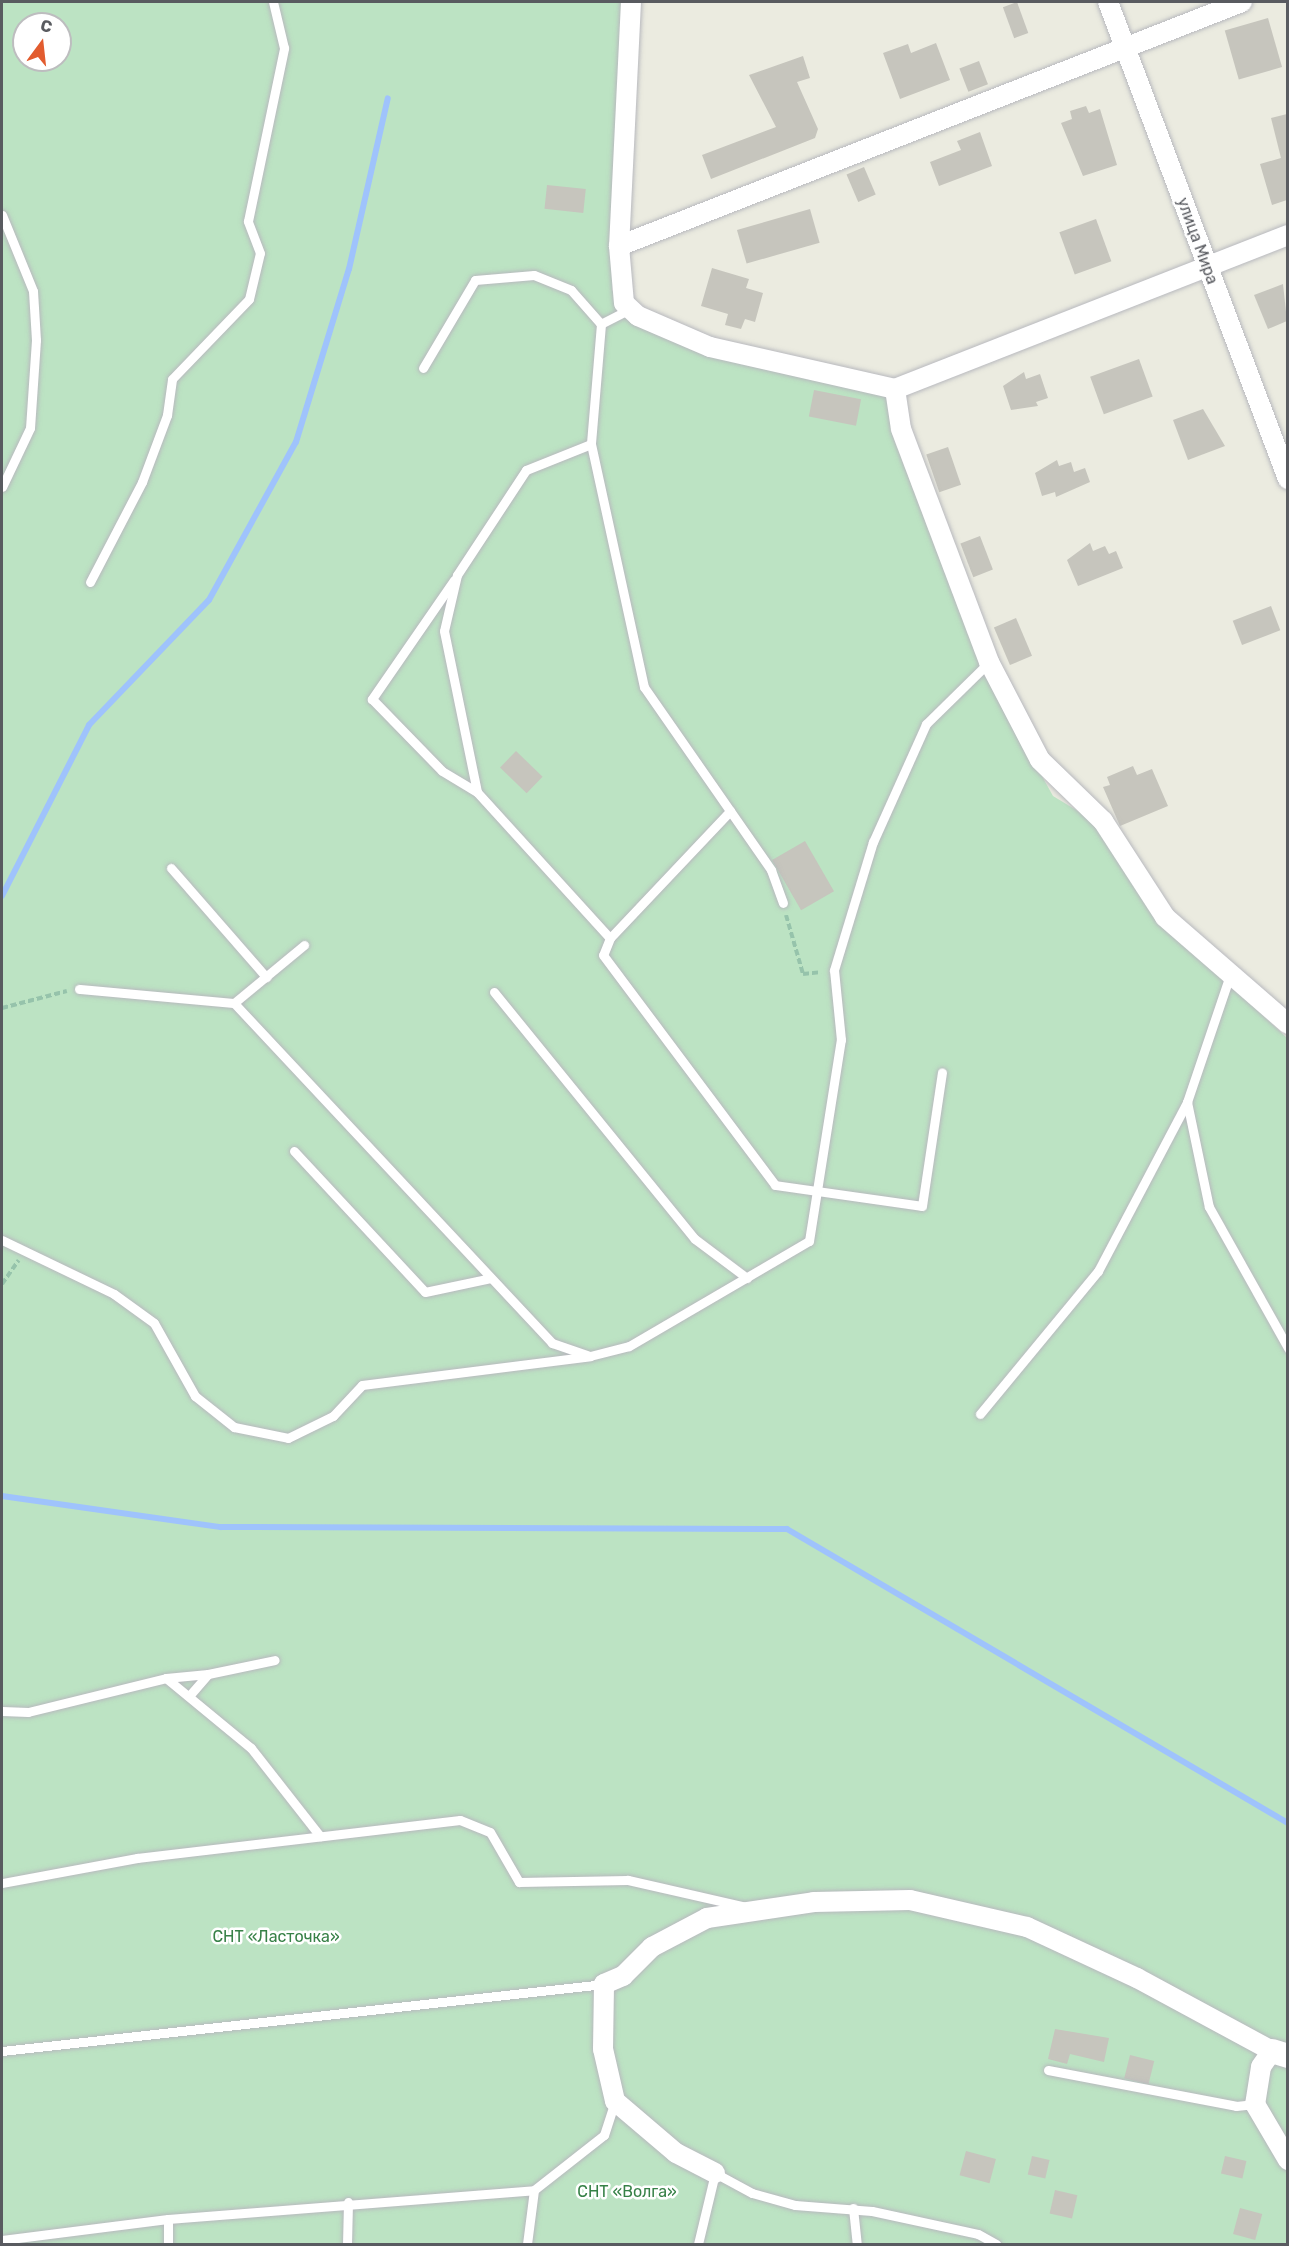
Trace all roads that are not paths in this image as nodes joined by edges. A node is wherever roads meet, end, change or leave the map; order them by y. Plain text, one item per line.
1 (273, 2) edge
2 (631, 2) edge
3 (1108, 2) edge
4 (1242, 2) edge
5 (1127, 50) junction
6 (2, 215) edge
7 (1287, 235) edge
8 (619, 246) junction
9 (1207, 269) junction
10 (630, 309) junction
11 (602, 324) junction
12 (423, 368) dead end
13 (895, 389) junction
14 (591, 444) junction
15 (1282, 444) edge
16 (1287, 479) edge
17 (2, 487) edge
18 (457, 575) junction
19 (90, 582) dead end
20 (989, 662) junction
21 (477, 792) junction
22 (730, 811) junction
23 (171, 868) dead end
24 (783, 903) road end
25 (610, 938) junction
26 (304, 945) dead end
27 (1230, 975) junction
28 (266, 977) junction
29 (79, 989) road end
30 (494, 992) dead end
31 (234, 1003) junction
32 (1287, 1024) edge
33 (942, 1072) dead end
34 (1187, 1102) junction
35 (294, 1151) dead end
36 (818, 1190) junction
37 (2, 1240) edge
38 (491, 1278) junction
39 (747, 1278) junction
40 (1287, 1348) edge
41 (590, 1356) junction
42 (980, 1414) dead end
43 (275, 1660) dead end
44 (208, 1674) junction
45 (166, 1678) junction
46 (189, 1696) junction
47 (2, 1711) edge
48 (320, 1836) junction
49 (2, 1883) edge
50 (753, 1908) junction
51 (604, 1984) junction
52 (2, 2051) edge
53 (1280, 2054) edge
54 (1048, 2070) dead end
55 (615, 2101) junction
56 (1255, 2104) junction
57 (1287, 2160) edge
58 (715, 2173) junction
59 (534, 2190) junction
60 (348, 2202) junction
61 (852, 2208) junction
62 (168, 2218) junction
63 (978, 2239) edge
64 (2, 2240) edge
65 (168, 2244) edge
66 (347, 2244) edge
67 (527, 2244) edge
68 (698, 2244) edge
69 (857, 2244) edge
70 (996, 2244) edge

1 - 19 lane
2 - 8 street
3 - 5 street, улица Мира
4 - 5 street
5 - 8 street
5 - 9 street, улица Мира
6 - 17 lane
7 - 9 street
8 - 10 street
9 - 13 street
9 - 15 street, улица Мира
10 - 11 lane
10 - 13 street
11 - 12 lane
11 - 14 lane
13 - 20 street
14 - 18 lane
14 - 22 lane
15 - 16 street, улица Мира
18 - 21 lane
18 - 21 lane
20 - 27 street
20 - 36 lane
21 - 25 lane
22 - 24 lane
22 - 25 lane
23 - 28 lane
25 - 36 lane
26 - 28 lane
27 - 32 street
27 - 34 lane
28 - 31 lane
29 - 31 lane
30 - 39 lane
31 - 38 lane
33 - 36 lane
34 - 40 lane
34 - 42 lane
35 - 38 lane
36 - 39 lane
37 - 41 lane
38 - 41 lane
39 - 41 lane
43 - 44 lane
44 - 45 lane
44 - 46 lane
45 - 46 lane
45 - 47 lane
46 - 48 lane
48 - 49 lane
48 - 50 lane
50 - 51 street
50 - 53 street
51 - 52 lane
51 - 55 street
53 - 56 street
54 - 56 lane
55 - 58 street
55 - 59 lane
56 - 57 street
58 - 61 lane
58 - 68 lane
59 - 60 lane
59 - 67 lane
60 - 62 lane
60 - 66 lane
61 - 63 lane
61 - 69 lane
62 - 64 lane
62 - 65 lane
63 - 70 lane

